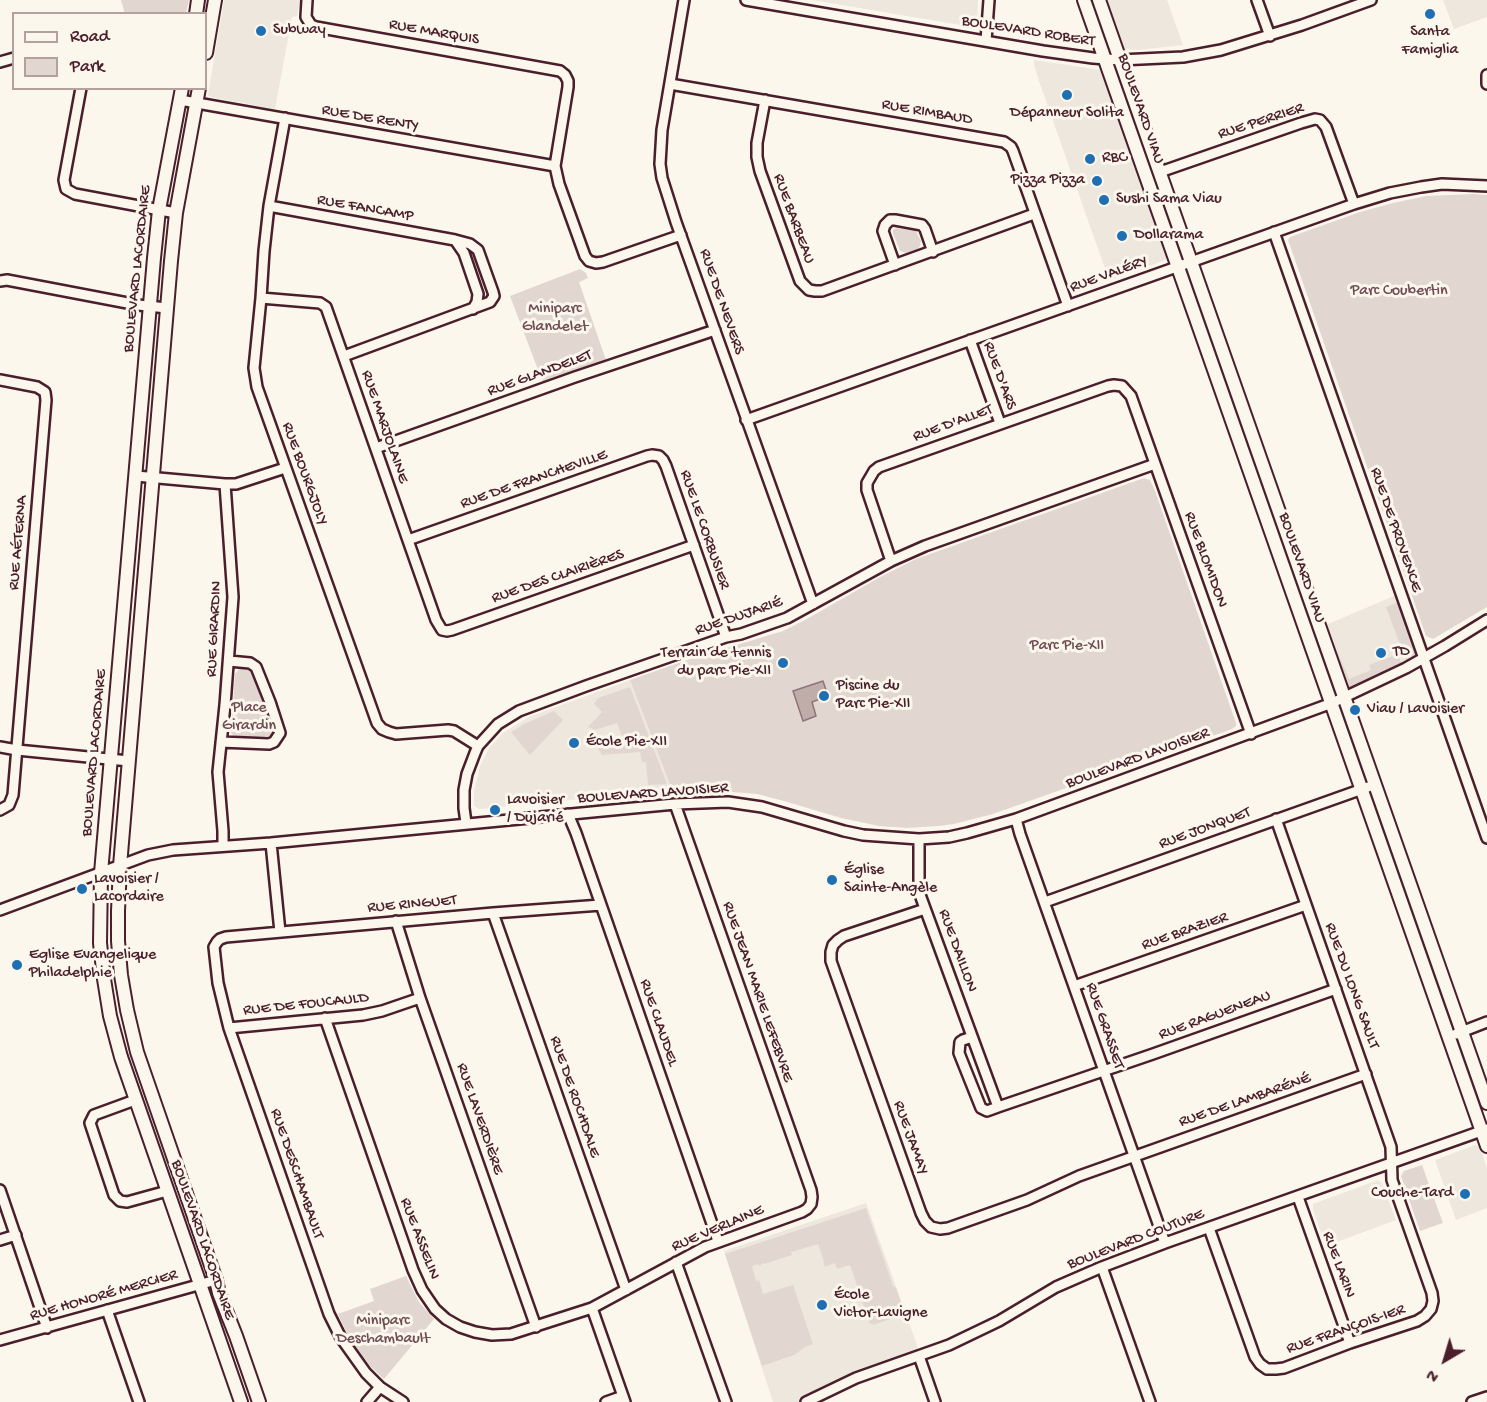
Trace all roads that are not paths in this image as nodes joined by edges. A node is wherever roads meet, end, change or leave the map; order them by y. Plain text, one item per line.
1 (215, 0) edge
2 (308, 0) edge
3 (684, 0) edge
4 (746, 0) edge
5 (989, 0) edge
6 (1084, 0) edge
7 (1099, 0) edge
8 (1257, 0) edge
9 (1371, 0) edge
10 (1270, 36) junction
11 (986, 41) junction
12 (207, 47) edge
13 (1105, 59) junction
14 (1120, 60) junction
15 (1487, 75) edge
16 (670, 84) junction
17 (1487, 84) edge
18 (81, 90) edge
19 (199, 90) edge
20 (181, 94) edge
21 (765, 100) junction
22 (196, 102) junction
23 (285, 118) junction
24 (555, 166) junction
25 (1160, 172) junction
26 (1487, 186) edge
27 (1354, 204) junction
28 (269, 206) junction
29 (159, 210) junction
30 (176, 213) junction
31 (1034, 214) junction
32 (1274, 232) junction
33 (681, 235) junction
34 (455, 240) junction
35 (933, 252) junction
36 (1191, 262) junction
37 (895, 265) junction
38 (1178, 267) junction
39 (0, 281) edge
40 (261, 298) junction
41 (1068, 306) junction
42 (150, 307) junction
43 (167, 308) junction
44 (473, 309) junction
45 (715, 330) junction
46 (970, 340) junction
47 (344, 356) junction
48 (0, 380) edge
49 (1131, 396) joint
50 (746, 420) junction
51 (1000, 423) junction
52 (376, 448) junction
53 (1155, 464) junction
54 (666, 466) joint
55 (285, 468) junction
56 (136, 476) junction
57 (152, 477) junction
58 (225, 484) junction
59 (408, 540) junction
60 (694, 546) junction
61 (891, 561) junction
62 (813, 604) junction
63 (436, 620) joint
64 (1487, 620) edge
65 (726, 637) junction
66 (1424, 658) junction
67 (229, 662) junction
68 (1345, 697) junction
69 (1332, 704) junction
70 (1251, 734) junction
71 (221, 742) junction
72 (478, 746) junction
73 (0, 747) edge
74 (17, 750) junction
75 (112, 759) junction
76 (129, 761) junction
77 (1375, 785) junction
78 (1362, 789) junction
79 (675, 804) junction
80 (0, 810) edge
81 (568, 814) junction
82 (1016, 819) junction
83 (1276, 819) junction
84 (466, 823) junction
85 (1487, 838) edge
86 (919, 839) junction
87 (271, 843) junction
88 (223, 846) junction
89 (120, 866) junction
90 (101, 873) junction
91 (1045, 903) junction
92 (601, 905) junction
93 (1306, 905) junction
94 (925, 909) junction
95 (0, 910) edge
96 (493, 913) junction
97 (396, 921) junction
98 (280, 932) junction
99 (226, 937) joint
100 (1074, 986) junction
101 (1336, 989) junction
102 (420, 998) junction
103 (325, 1018) junction
104 (1487, 1022) edge
105 (229, 1028) junction
106 (1462, 1032) junction
107 (972, 1036) junction
108 (1449, 1037) junction
109 (1104, 1071) junction
110 (1366, 1074) junction
111 (135, 1100) junction
112 (1487, 1103) edge
113 (998, 1107) junction
114 (1484, 1130) edge
115 (1487, 1146) edge
116 (1134, 1156) junction
117 (1391, 1163) junction
118 (0, 1190) edge
119 (811, 1190) joint
120 (167, 1191) junction
121 (1298, 1197) junction
122 (1209, 1228) junction
123 (16, 1235) junction
124 (0, 1240) edge
125 (718, 1242) junction
126 (1165, 1243) junction
127 (676, 1262) junction
128 (1102, 1267) junction
129 (216, 1280) junction
130 (200, 1284) junction
131 (626, 1290) junction
132 (592, 1308) junction
133 (107, 1310) junction
134 (536, 1327) junction
135 (47, 1328) junction
136 (0, 1340) edge
137 (1350, 1343) junction
138 (919, 1356) junction
139 (380, 1387) junction
140 (624, 1399) edge
141 (138, 1402) edge
142 (241, 1402) edge
143 (259, 1402) edge
144 (367, 1402) edge
145 (403, 1402) edge
146 (606, 1402) edge
147 (726, 1402) edge
148 (806, 1402) edge
149 (935, 1402) edge
150 (1150, 1402) edge

1 - 12 main road
2 - 24 street, RUE MARQUIS
3 - 16 street, RUE DE NEVERS
4 - 11 street, BOULEVARD ROBERT
5 - 11 street
6 - 13 main road, BOULEVARD VIAU
7 - 14 main road, BOULEVARD VIAU
8 - 10 street
9 - 10 street, BOULEVARD ROBERT
10 - 14 street, BOULEVARD ROBERT
11 - 13 street, BOULEVARD ROBERT
13 - 14 street, BOULEVARD ROBERT
13 - 38 main road, BOULEVARD VIAU
14 - 25 main road, BOULEVARD VIAU
15 - 17 street
16 - 21 street, RUE RIMBAUD
16 - 33 street, RUE DE NEVERS
18 - 29 street
19 - 22 main road, BOULEVARD LACORDAIRE
20 - 22 street, RUE DE RENTY
20 - 29 main road, BOULEVARD LACORDAIRE
21 - 31 street, RUE RIMBAUD
21 - 37 street, RUE BARBEAU
22 - 23 street, RUE DE RENTY
22 - 30 main road, BOULEVARD LACORDAIRE
23 - 24 street, RUE DE RENTY
23 - 28 street, RUE BOURGJOLY
24 - 33 street
25 - 27 street, RUE PERRIER
25 - 36 main road, BOULEVARD VIAU
26 - 27 street, RUE VALÉRY
27 - 32 street, RUE VALÉRY
28 - 34 street, RUE FANCAMP
28 - 40 street, RUE BOURGJOLY
29 - 30 street
29 - 42 main road, BOULEVARD LACORDAIRE
30 - 43 main road, BOULEVARD LACORDAIRE
31 - 35 street, RUE BARBEAU
31 - 41 street, RUE RIMBAUD
32 - 36 street, RUE VALÉRY
32 - 66 street, RUE DE PROVENCE
33 - 45 street, RUE DE NEVERS
34 - 44 street
34 - 44 street, RUE FANCAMP
35 - 37 street, RUE BARBEAU
35 - 37 street
36 - 38 street, RUE VALÉRY
36 - 68 main road, BOULEVARD VIAU
38 - 41 street, RUE VALÉRY
38 - 69 main road, BOULEVARD VIAU
39 - 42 street
40 - 47 street, RUE MARJOLAINE
40 - 55 street, RUE BOURGJOLY
41 - 46 street, RUE VALÉRY
42 - 43 street
42 - 56 main road, BOULEVARD LACORDAIRE
43 - 57 main road, BOULEVARD LACORDAIRE
44 - 47 street
45 - 50 street, RUE DE NEVERS
45 - 52 street, RUE GLANDELET
46 - 50 street, RUE VALÉRY
46 - 51 street, RUE D'ARS
47 - 52 street, RUE MARJOLAINE
48 - 74 street, RUE AÉTERNA
49 - 51 street, RUE D'ALLET
49 - 53 street, RUE BLOMIDON
50 - 62 street, RUE DE NEVERS
51 - 61 street, RUE D'ALLET
52 - 59 street, RUE MARJOLAINE
53 - 61 street, RUE DUJARIÉ
53 - 70 street, RUE BLOMIDON
54 - 59 street, RUE DE FRANCHEVILLE
54 - 60 street, RUE LE CORBUSIER
55 - 58 street
55 - 72 street, RUE BOURGJOLY
56 - 57 street
56 - 75 main road, BOULEVARD LACORDAIRE
57 - 58 street
57 - 76 main road, BOULEVARD LACORDAIRE
58 - 67 street, RUE GIRARDIN
59 - 63 street, RUE MARJOLAINE
60 - 63 street, RUE DES CLAIRIÈRES
60 - 65 street, RUE LE CORBUSIER
61 - 62 street, RUE DUJARIÉ
62 - 65 street, RUE DUJARIÉ
64 - 66 street, BOULEVARD LAVOISIER
65 - 72 street, RUE DUJARIÉ
66 - 68 street, BOULEVARD LAVOISIER
66 - 85 street, RUE DE PROVENCE
67 - 71 street, RUE GIRARDIN
67 - 71 street
68 - 69 street, BOULEVARD LAVOISIER
68 - 77 main road, BOULEVARD VIAU
69 - 70 street, BOULEVARD LAVOISIER
69 - 78 main road, BOULEVARD VIAU
70 - 82 street, BOULEVARD LAVOISIER
71 - 88 street, RUE GIRARDIN
72 - 84 street, RUE DUJARIÉ
73 - 74 street
74 - 75 street
74 - 80 street, RUE AÉTERNA
75 - 76 street
75 - 90 main road, BOULEVARD LACORDAIRE
76 - 89 main road, BOULEVARD LACORDAIRE
77 - 78 street, RUE JONQUET
77 - 106 main road, BOULEVARD VIAU
78 - 83 street, RUE JONQUET
78 - 108 main road, BOULEVARD VIAU
79 - 81 street, BOULEVARD LAVOISIER
79 - 86 street, BOULEVARD LAVOISIER
79 - 119 street, RUE JEAN MARIE LEFEBVRE
81 - 84 street, BOULEVARD LAVOISIER
81 - 92 street, RUE CLAUDEL
82 - 86 street, BOULEVARD LAVOISIER
82 - 91 street, RUE GRASSET
83 - 91 street, RUE JONQUET
83 - 93 street, RUE DU LONG SAULT
84 - 87 street, BOULEVARD LAVOISIER
86 - 94 street, RUE DAILLON
87 - 88 street, BOULEVARD LAVOISIER
87 - 98 street
88 - 89 street, BOULEVARD LAVOISIER
89 - 90 street, BOULEVARD LAVOISIER
89 - 129 main road, BOULEVARD LACORDAIRE
90 - 95 street, BOULEVARD LAVOISIER
90 - 111 main road, BOULEVARD LACORDAIRE
91 - 100 street, RUE GRASSET
92 - 96 street, RUE RINGUET
92 - 125 street, RUE CLAUDEL
93 - 100 street, RUE BRAZIER
93 - 101 street, RUE DU LONG SAULT
94 - 107 street, RUE DAILLON
94 - 116 street, RUE JAMAY
96 - 97 street, RUE RINGUET
96 - 131 street, RUE DE ROCHDALE
97 - 98 street, RUE RINGUET
97 - 102 street, RUE LAVERDIÈRE
98 - 99 street, RUE RINGUET
99 - 105 street, RUE DESCHAMBAULT
100 - 109 street, RUE GRASSET
101 - 109 street, RUE RAGUENEAU
101 - 110 street, RUE DU LONG SAULT
102 - 103 street, RUE DE FOUCAULD
102 - 134 street, RUE LAVERDIÈRE
103 - 105 street, RUE DE FOUCAULD
103 - 134 street, RUE ASSELIN
104 - 106 street
105 - 139 street, RUE DESCHAMBAULT
106 - 108 street
106 - 112 main road, BOULEVARD VIAU
107 - 113 street, RUE DAILLON
107 - 113 street
108 - 114 main road, BOULEVARD VIAU
109 - 113 street
109 - 116 street, RUE GRASSET
110 - 116 street, RUE DE LAMBARÉNÉ
110 - 117 street, RUE DU LONG SAULT
111 - 120 main road, BOULEVARD LACORDAIRE
111 - 120 street
114 - 115 main road, BOULEVARD VIAU
114 - 117 street, BOULEVARD COUTURE
116 - 126 street, RUE GRASSET
117 - 121 street, BOULEVARD COUTURE
117 - 137 street, RUE FRANÇOIS-IER
118 - 123 street
119 - 125 street, RUE VERLAINE
120 - 130 main road, BOULEVARD LACORDAIRE
121 - 122 street, BOULEVARD COUTURE
121 - 137 street, RUE LARIN
122 - 126 street, BOULEVARD COUTURE
122 - 137 street, RUE FRANÇOIS-IER
123 - 124 street
123 - 135 street
125 - 127 street, RUE VERLAINE
126 - 128 street, BOULEVARD COUTURE
127 - 131 street, RUE VERLAINE
127 - 147 street
128 - 138 street, BOULEVARD COUTURE
128 - 150 street
129 - 130 street, RUE HONORÉ MERCIER
129 - 143 main road, BOULEVARD LACORDAIRE
130 - 133 street, RUE HONORÉ MERCIER
130 - 142 main road, BOULEVARD LACORDAIRE
131 - 132 street, RUE VERLAINE
132 - 134 street, RUE ASSELIN
132 - 140 street
133 - 135 street, RUE HONORÉ MERCIER
133 - 141 street
135 - 136 street, RUE HONORÉ MERCIER
138 - 148 street, BOULEVARD COUTURE
138 - 149 street
139 - 144 street
139 - 145 street, RUE DESCHAMBAULT
140 - 146 street

